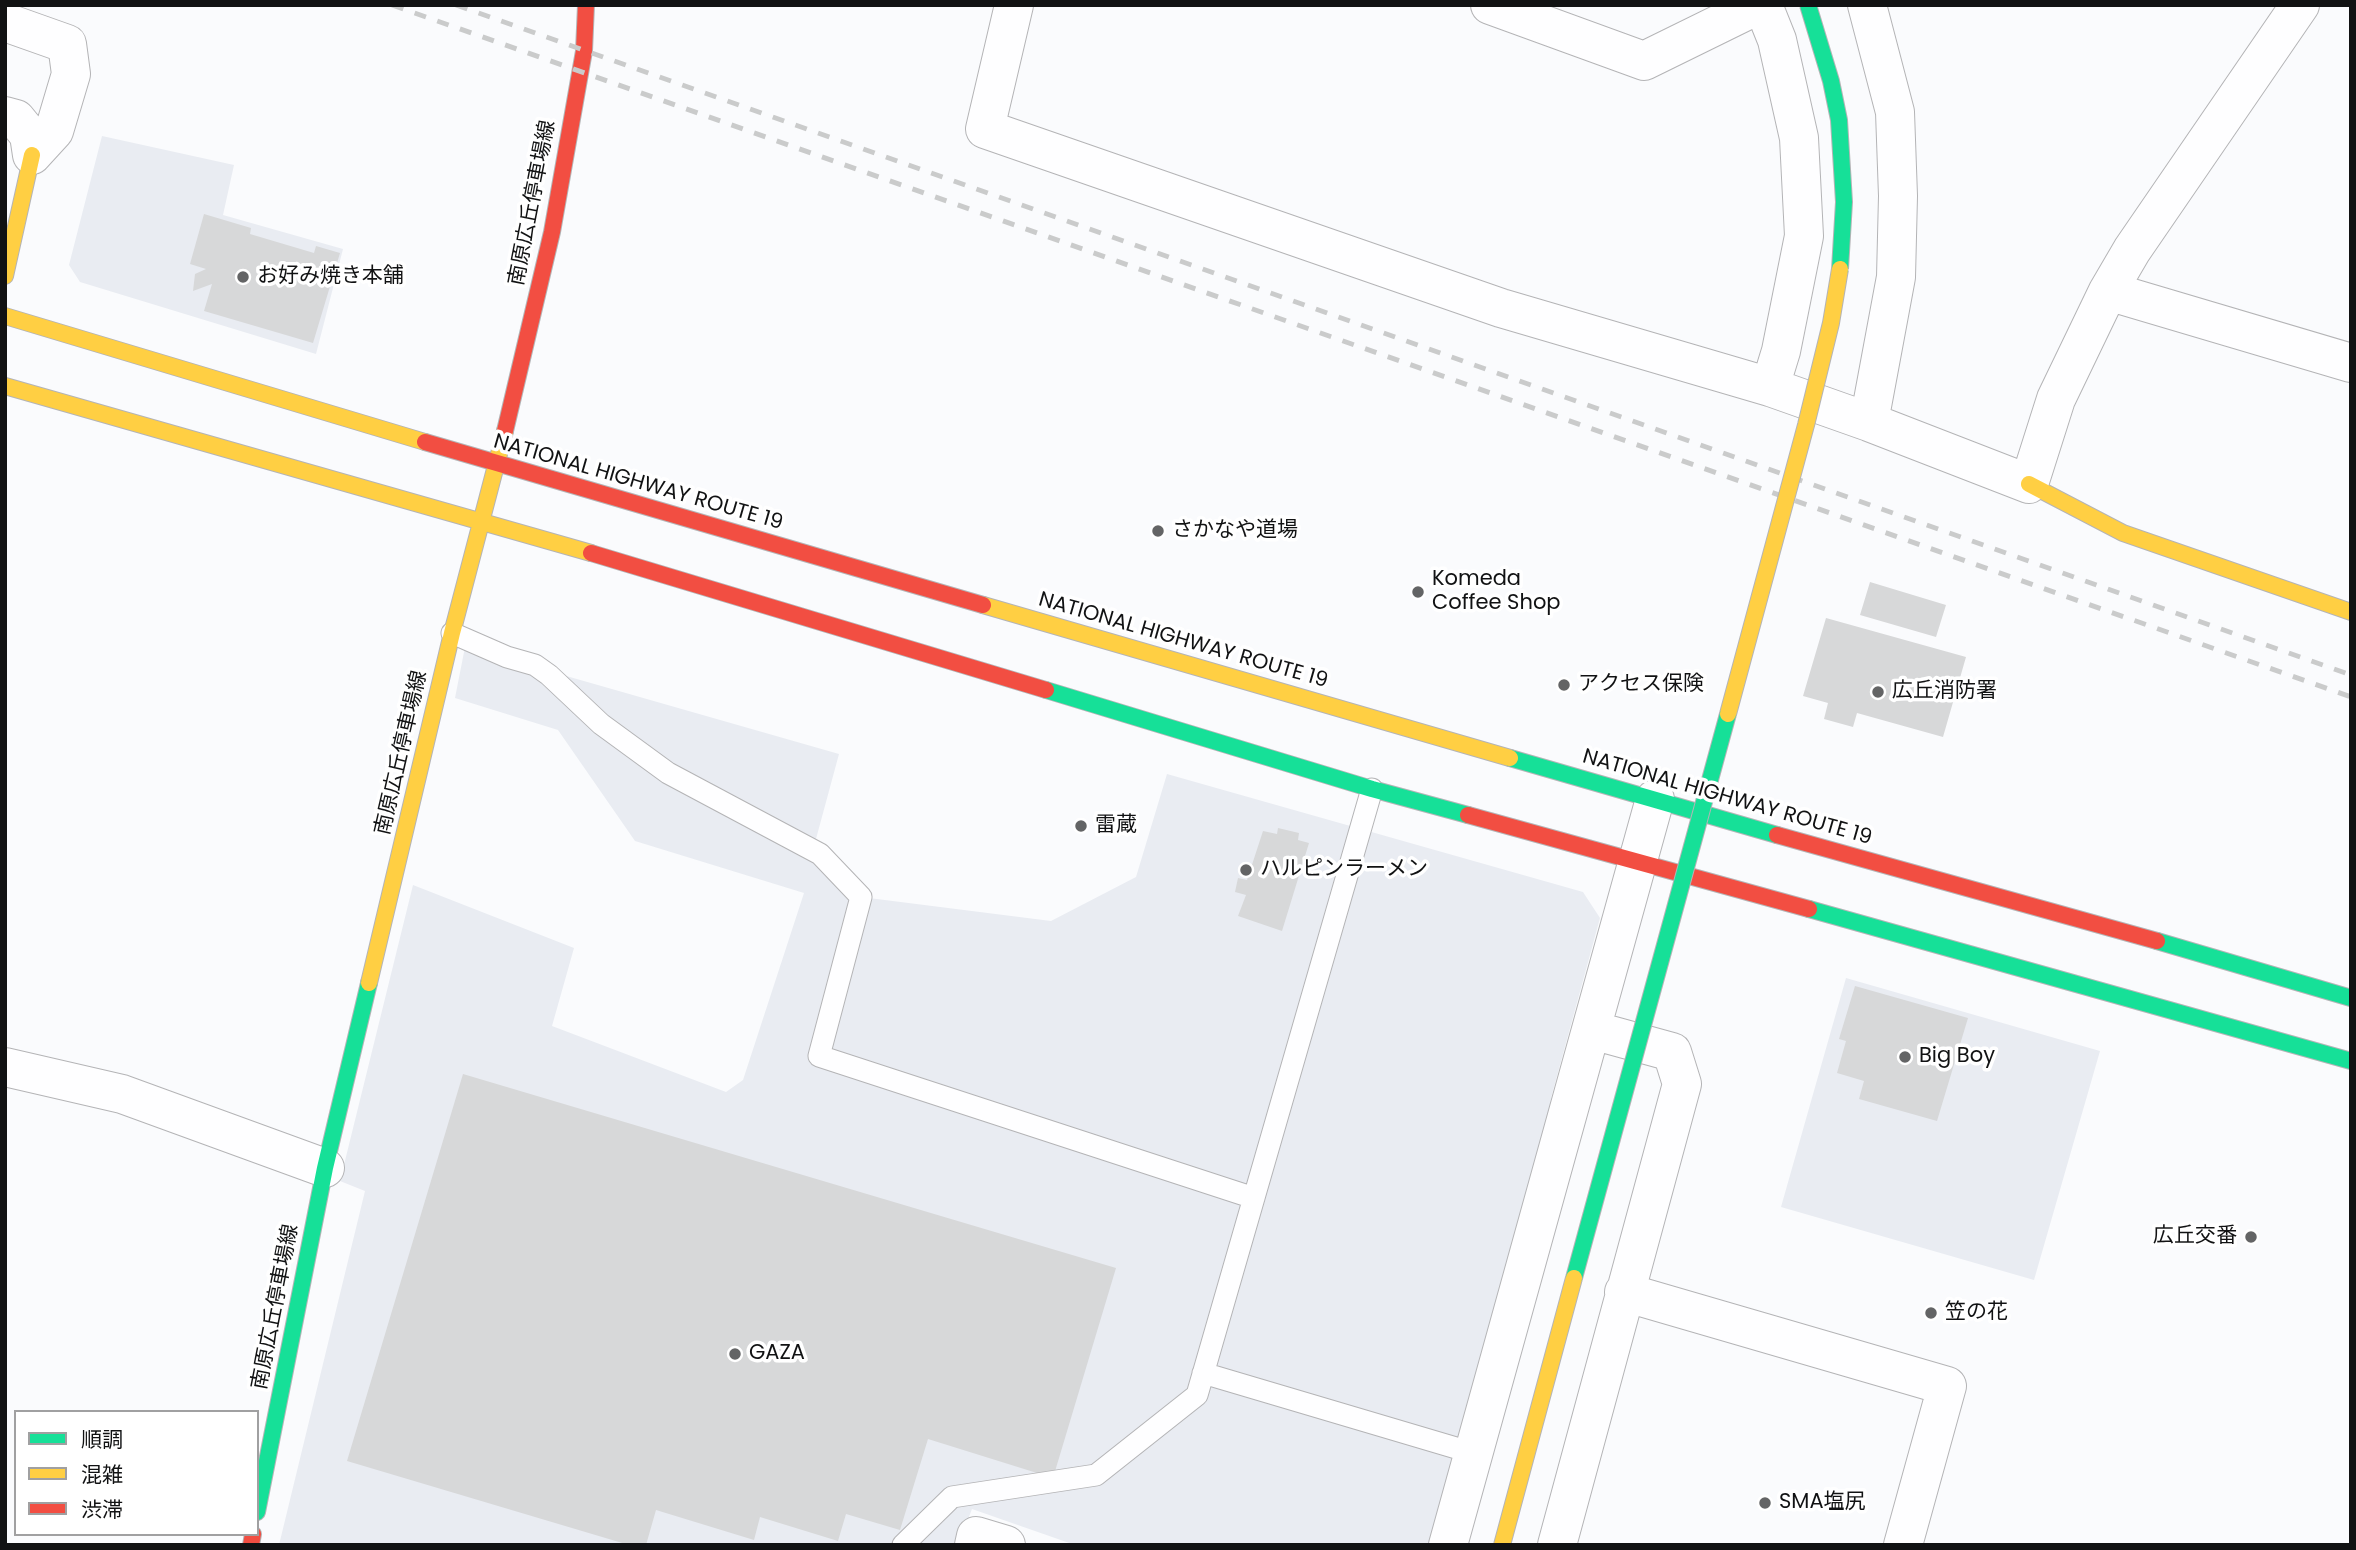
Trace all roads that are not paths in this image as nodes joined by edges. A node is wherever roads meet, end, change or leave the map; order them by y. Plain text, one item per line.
1 (586, 5) edge
2 (1014, 5) edge
3 (1490, 5) edge
4 (1758, 5) edge
5 (1763, 5) edge
6 (1808, 5) edge
7 (1867, 5) edge
8 (2300, 5) edge
9 (5, 22) edge
10 (5, 116) edge
11 (32, 155) junction
12 (5, 276) edge
13 (2108, 291) junction
14 (5, 316) edge
15 (2351, 363) edge
16 (5, 386) edge
17 (1770, 387) junction
18 (1869, 422) junction
19 (497, 464) junction
20 (2029, 484) junction
21 (481, 521) junction
22 (2351, 612) edge
23 (452, 633) junction
24 (1373, 789) junction
25 (1655, 799) junction
26 (1638, 861) junction
27 (2351, 998) edge
28 (1592, 1030) junction
29 (2351, 1061) edge
30 (5, 1067) edge
31 (325, 1168) junction
32 (1254, 1198) junction
33 (1624, 1292) junction
34 (1203, 1373) junction
35 (1473, 1453) junction
36 (259, 1502) edge
37 (903, 1545) edge
38 (974, 1545) edge
39 (1006, 1545) edge
40 (1448, 1545) edge
41 (1502, 1545) edge
42 (1557, 1545) edge
43 (1903, 1545) edge

1 - 19 main road, 南原広丘停車場線
2 - 17 street
3 - 4 street
5 - 17 street
6 - 41 main road, bridge
7 - 18 street
8 - 13 street
9 - 11 street
10 - 11 street
11 - 12 main road
13 - 15 street
13 - 20 street
14 - 19 main road, NATIONAL HIGHWAY ROUTE 19
16 - 21 main road
17 - 18 street
18 - 20 street
19 - 21 main road, 南原広丘停車場線
19 - 25 main road, NATIONAL HIGHWAY ROUTE 19
20 - 22 main road
21 - 23 main road, 南原広丘停車場線
21 - 24 main road
23 - 31 main road, 南原広丘停車場線
23 - 32 lane
24 - 26 main road
24 - 32 lane
25 - 26 street
25 - 27 main road, NATIONAL HIGHWAY ROUTE 19
26 - 28 street
26 - 29 main road
28 - 33 street
28 - 35 street
30 - 31 street
31 - 36 main road, 南原広丘停車場線
32 - 34 lane
33 - 42 street
33 - 43 street
34 - 35 lane
34 - 37 lane
35 - 40 street
38 - 39 street

